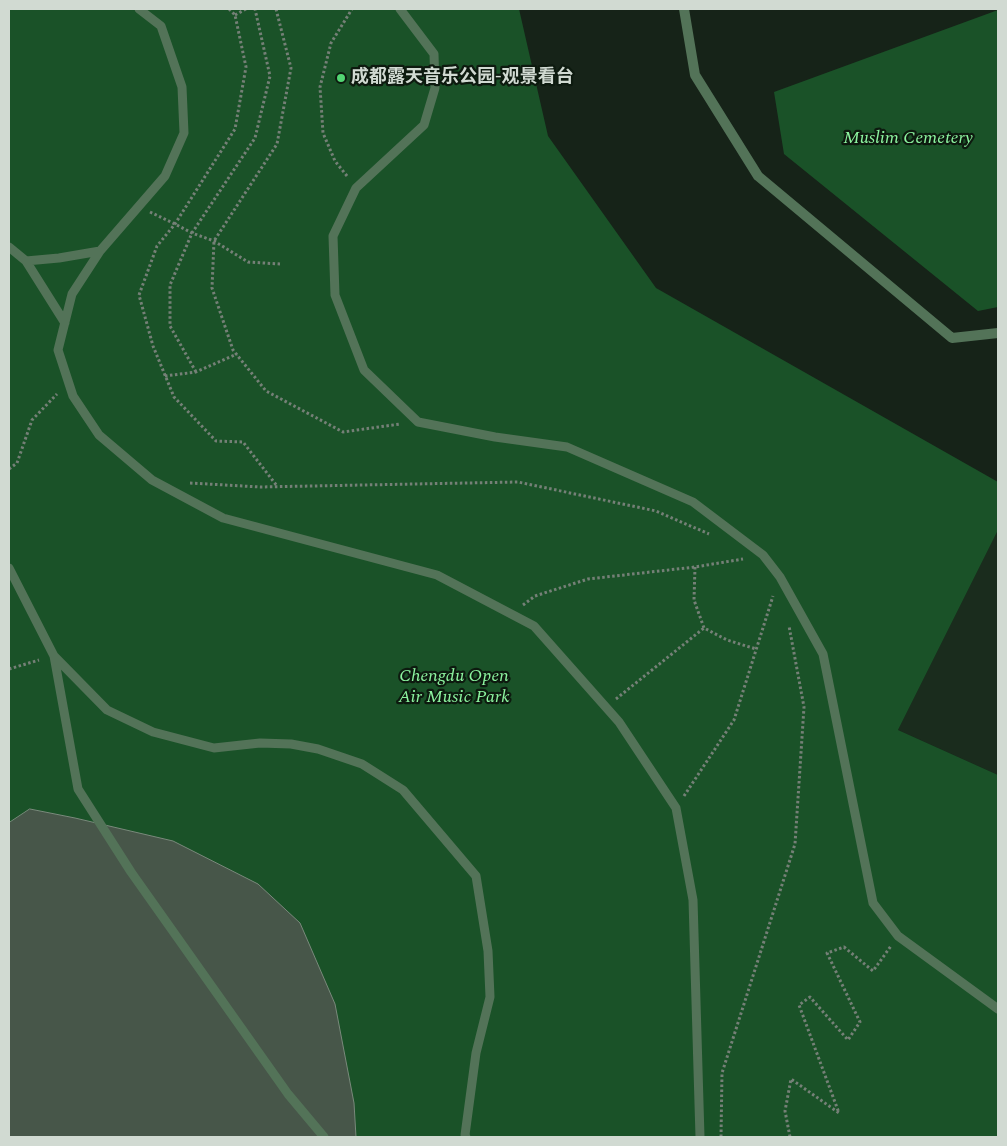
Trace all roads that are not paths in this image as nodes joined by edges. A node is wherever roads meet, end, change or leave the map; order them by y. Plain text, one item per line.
1 (139, 9) edge
2 (400, 9) edge
3 (684, 9) edge
4 (9, 247) edge
5 (100, 252) junction
6 (26, 261) junction
7 (64, 323) junction
8 (998, 333) edge
9 (9, 568) edge
10 (54, 656) junction
11 (998, 1008) edge
12 (324, 1137) edge
13 (466, 1137) edge
14 (700, 1137) edge

1 - 5 lane
2 - 11 lane
3 - 8 street
4 - 6 lane
5 - 6 lane
5 - 7 lane
6 - 7 lane
7 - 14 lane
9 - 10 lane
10 - 12 lane
10 - 13 lane

